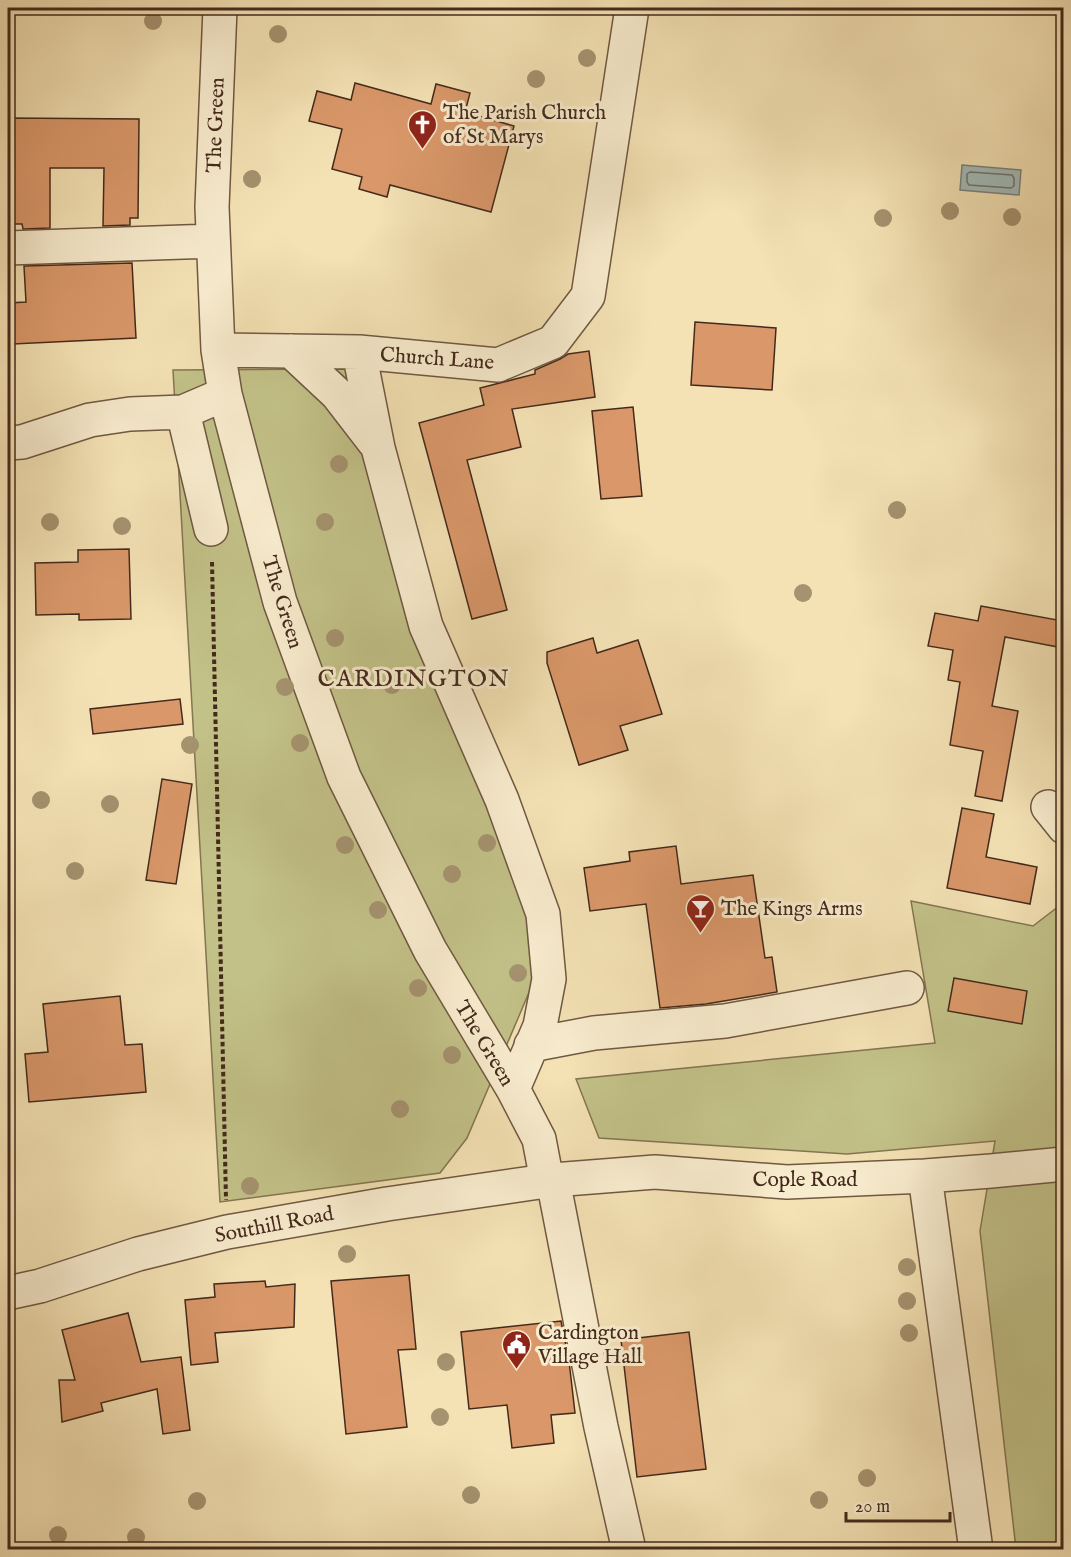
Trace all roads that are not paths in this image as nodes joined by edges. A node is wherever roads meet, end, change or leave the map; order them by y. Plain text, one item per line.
1 (220, 8) edge
2 (632, 8) edge
3 (213, 241) junction
4 (8, 248) edge
5 (218, 350) junction
6 (291, 351) junction
7 (359, 352) junction
8 (225, 393) junction
9 (183, 412) junction
10 (8, 443) edge
11 (378, 448) junction
12 (211, 528) road end
13 (907, 988) dead end
14 (531, 1045) junction
15 (513, 1089) junction
16 (1064, 1164) edge
17 (925, 1176) junction
18 (550, 1181) junction
19 (8, 1293) edge
20 (629, 1550) edge
21 (975, 1550) edge

1 - 3 street, The Green
2 - 7 street, Church Lane
3 - 4 street
3 - 5 street, The Green
5 - 6 street, Church Lane
5 - 8 street, The Green
6 - 7 street, Church Lane
6 - 11 street
7 - 11 street
8 - 9 street
8 - 15 street, The Green
9 - 10 street
9 - 12 street
11 - 14 street
13 - 14 street
14 - 15 street
15 - 18 street, The Green
16 - 17 street, Cople Road
17 - 18 street, Cople Road
17 - 21 street
18 - 19 street, Southill Road
18 - 20 street, The Green

